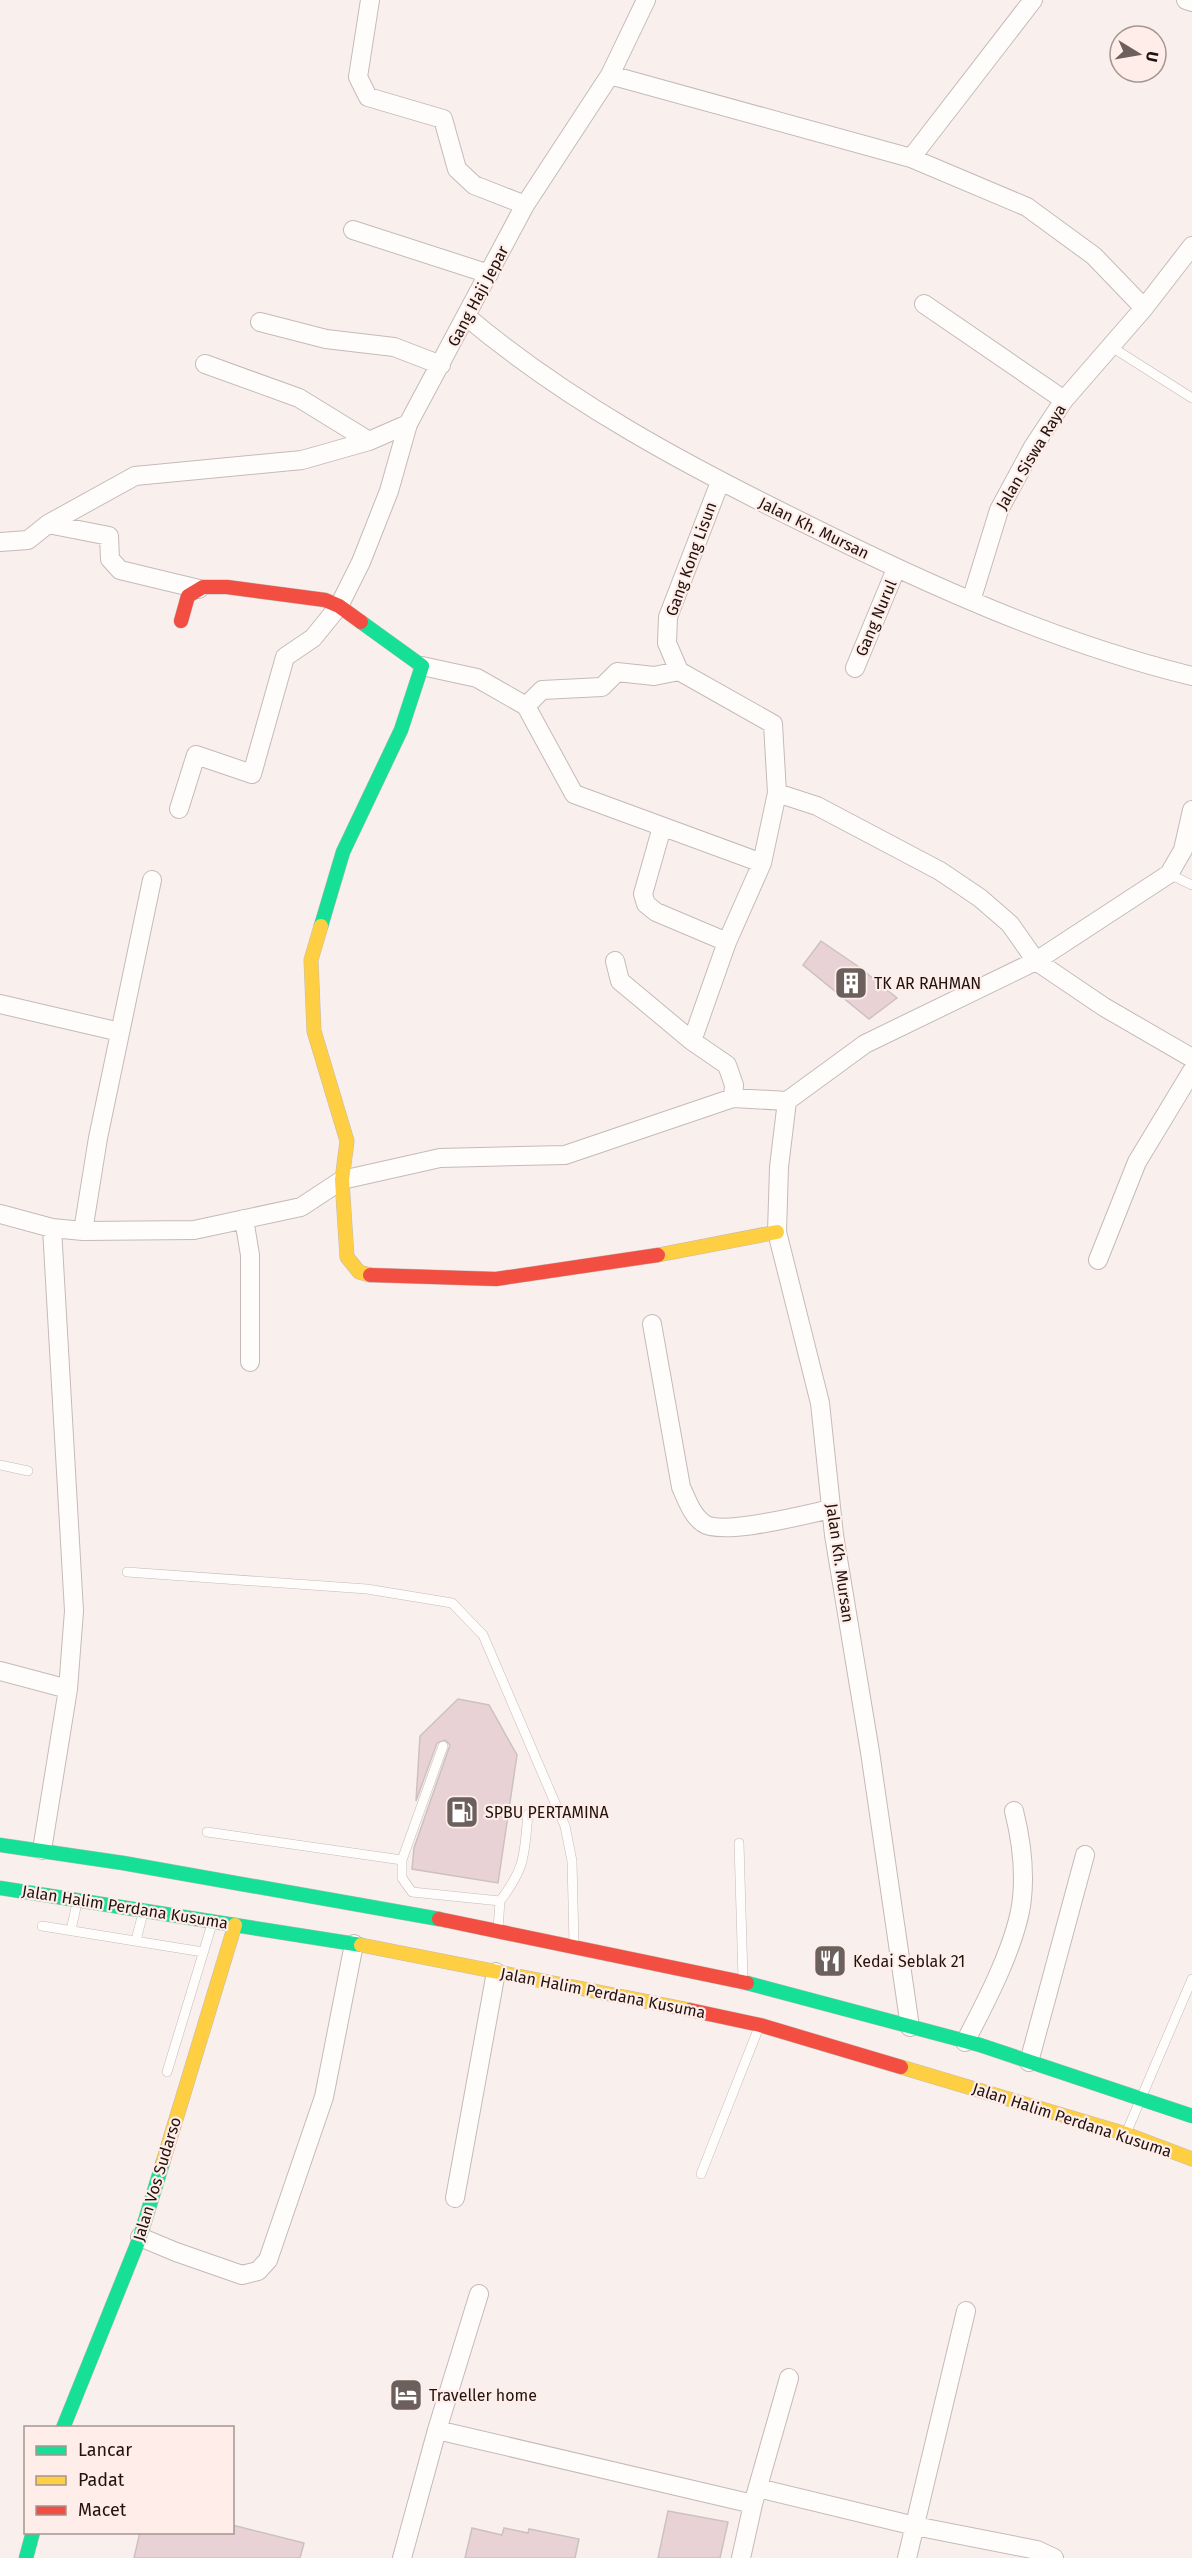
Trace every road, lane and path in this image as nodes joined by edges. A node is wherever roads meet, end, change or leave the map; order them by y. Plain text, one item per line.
1 (370, 0) edge
2 (646, 0) edge
3 (1186, 0) edge
4 (1026, 2) edge
5 (1192, 2) edge
6 (610, 75) junction
7 (910, 158) junction
8 (525, 205) junction
9 (352, 230) dead end
10 (1192, 246) edge
11 (489, 274) junction
12 (924, 304) dead end
13 (1144, 308) junction
14 (468, 317) junction
15 (261, 322) dead end
16 (1110, 346) junction
17 (205, 364) dead end
18 (441, 365) junction
19 (1192, 398) edge
20 (1064, 400) junction
21 (408, 424) junction
22 (369, 441) junction
23 (720, 482) junction
24 (48, 524) junction
25 (0, 542) edge
26 (896, 569) junction
27 (200, 589) junction
28 (971, 601) junction
29 (339, 606) junction
30 (181, 621) dead end
31 (422, 666) junction
32 (855, 668) dead end
33 (680, 672) junction
34 (1192, 676) edge
35 (526, 706) junction
36 (777, 793) junction
37 (179, 809) dead end
38 (1192, 810) edge
39 (662, 827) junction
40 (762, 863) junction
41 (1169, 874) junction
42 (152, 880) dead end
43 (1192, 885) edge
44 (727, 942) junction
45 (615, 961) dead end
46 (1036, 961) junction
47 (0, 1004) edge
48 (120, 1032) junction
49 (692, 1041) junction
50 (1192, 1058) edge
51 (1192, 1071) edge
52 (733, 1098) junction
53 (787, 1101) junction
54 (342, 1180) junction
55 (0, 1214) edge
56 (244, 1219) junction
57 (52, 1227) junction
58 (83, 1231) junction
59 (777, 1232) junction
60 (1098, 1260) dead end
61 (652, 1324) dead end
62 (250, 1362) dead end
63 (0, 1465) edge
64 (28, 1471) dead end
65 (831, 1509) junction
66 (127, 1572) dead end
67 (0, 1671) edge
68 (68, 1689) junction
69 (443, 1746) dead end
70 (1014, 1811) dead end
71 (528, 1814) dead end
72 (207, 1833) dead end
73 (740, 1843) dead end
74 (0, 1845) edge
75 (42, 1850) junction
76 (1085, 1855) dead end
77 (402, 1860) junction
78 (0, 1888) edge
79 (412, 1893) junction
80 (78, 1899) junction
81 (500, 1901) junction
82 (144, 1910) junction
83 (404, 1913) junction
84 (213, 1922) junction
85 (236, 1925) junction
86 (42, 1926) dead end
87 (498, 1929) junction
88 (71, 1930) junction
89 (136, 1940) junction
90 (354, 1944) junction
91 (574, 1944) junction
92 (203, 1952) junction
93 (496, 1972) junction
94 (1192, 1979) edge
95 (743, 1981) junction
96 (760, 2025) junction
97 (910, 2026) junction
98 (964, 2043) junction
99 (1029, 2062) junction
100 (167, 2072) dead end
101 (1141, 2097) junction
102 (1192, 2116) edge
103 (1126, 2134) junction
104 (1192, 2159) edge
105 (701, 2174) dead end
106 (455, 2198) dead end
107 (140, 2237) junction
108 (479, 2294) dead end
109 (966, 2311) dead end
110 (789, 2378) dead end
111 (63, 2426) edge
112 (437, 2430) junction
113 (755, 2496) junction
114 (915, 2526) junction
115 (32, 2534) edge
116 (26, 2558) edge
117 (402, 2558) edge
118 (741, 2558) edge
119 (907, 2558) edge
120 (1054, 2558) edge

1 - 8 street
2 - 6 street, Gang Haji Jepar
3 - 5 street
4 - 7 street
6 - 7 street
6 - 8 street, Gang Haji Jepar
7 - 13 street
8 - 11 street, Gang Haji Jepar
9 - 11 street
10 - 13 street, Jalan Siswa Raya
11 - 14 street, Gang Haji Jepar
12 - 20 street
13 - 16 street, Jalan Siswa Raya
14 - 18 street, Gang Haji Jepar
14 - 23 street, Jalan Kh. Mursan
15 - 18 street
16 - 19 lane
16 - 20 street, Jalan Siswa Raya
17 - 22 street
18 - 21 street, Gang Haji Jepar
20 - 28 street, Jalan Siswa Raya
21 - 22 street
21 - 29 street, Gang Haji Jepar
22 - 24 street
23 - 26 street, Jalan Kh. Mursan
23 - 33 street, Gang Kong Lisun
24 - 25 street
24 - 27 street
26 - 28 street, Jalan Kh. Mursan
26 - 32 street, Gang Nurul
27 - 29 main road
27 - 30 main road
28 - 34 street, Jalan Kh. Mursan
29 - 31 main road
29 - 37 street, Gang Haji Jepar
31 - 35 street
31 - 54 main road
33 - 35 street
33 - 36 street
35 - 39 street
36 - 40 street
36 - 46 street
38 - 41 street
39 - 40 street
39 - 44 street
40 - 44 street
41 - 43 lane
41 - 46 street
42 - 48 street
44 - 49 street
45 - 49 street
46 - 50 street
46 - 53 street
47 - 48 street
48 - 58 street
49 - 52 street
51 - 60 street
52 - 53 street
52 - 54 street
53 - 59 street, Jalan Kh. Mursan
54 - 56 street
54 - 59 main road
55 - 57 street
56 - 58 street
56 - 62 street
57 - 58 street
57 - 68 street
59 - 65 street, Jalan Kh. Mursan
61 - 65 street
63 - 64 lane
65 - 97 street, Jalan Kh. Mursan
66 - 91 lane
67 - 68 street
68 - 75 street
69 - 77 lane
70 - 98 street
71 - 81 lane
72 - 77 lane
73 - 95 lane
74 - 75 main road
75 - 83 main road
76 - 99 street
77 - 79 lane
78 - 80 main road, Jalan Halim Perdana Kusuma
79 - 81 lane
79 - 83 lane
80 - 82 main road, Jalan Halim Perdana Kusuma
80 - 88 lane
81 - 87 lane
82 - 84 main road, Jalan Halim Perdana Kusuma
82 - 89 lane
83 - 87 main road
84 - 85 main road, Jalan Halim Perdana Kusuma
84 - 92 lane
85 - 90 main road, Jalan Halim Perdana Kusuma
85 - 107 main road, Jalan Vos Sudarso
86 - 88 lane
87 - 91 main road
88 - 89 lane
89 - 92 lane
90 - 93 main road, Jalan Halim Perdana Kusuma
90 - 107 street
91 - 95 main road
92 - 100 lane
93 - 96 main road, Jalan Halim Perdana Kusuma
93 - 106 street
94 - 101 lane
95 - 97 main road
96 - 103 main road, Jalan Halim Perdana Kusuma
96 - 105 lane
97 - 98 main road
98 - 99 main road
99 - 101 main road
101 - 102 main road
101 - 103 lane
103 - 104 main road, Jalan Halim Perdana Kusuma
107 - 111 main road, Jalan Vos Sudarso
108 - 112 street
109 - 114 street
110 - 113 street
112 - 113 street
112 - 117 street
113 - 114 street
113 - 118 street
114 - 119 street
114 - 120 street
115 - 116 main road

